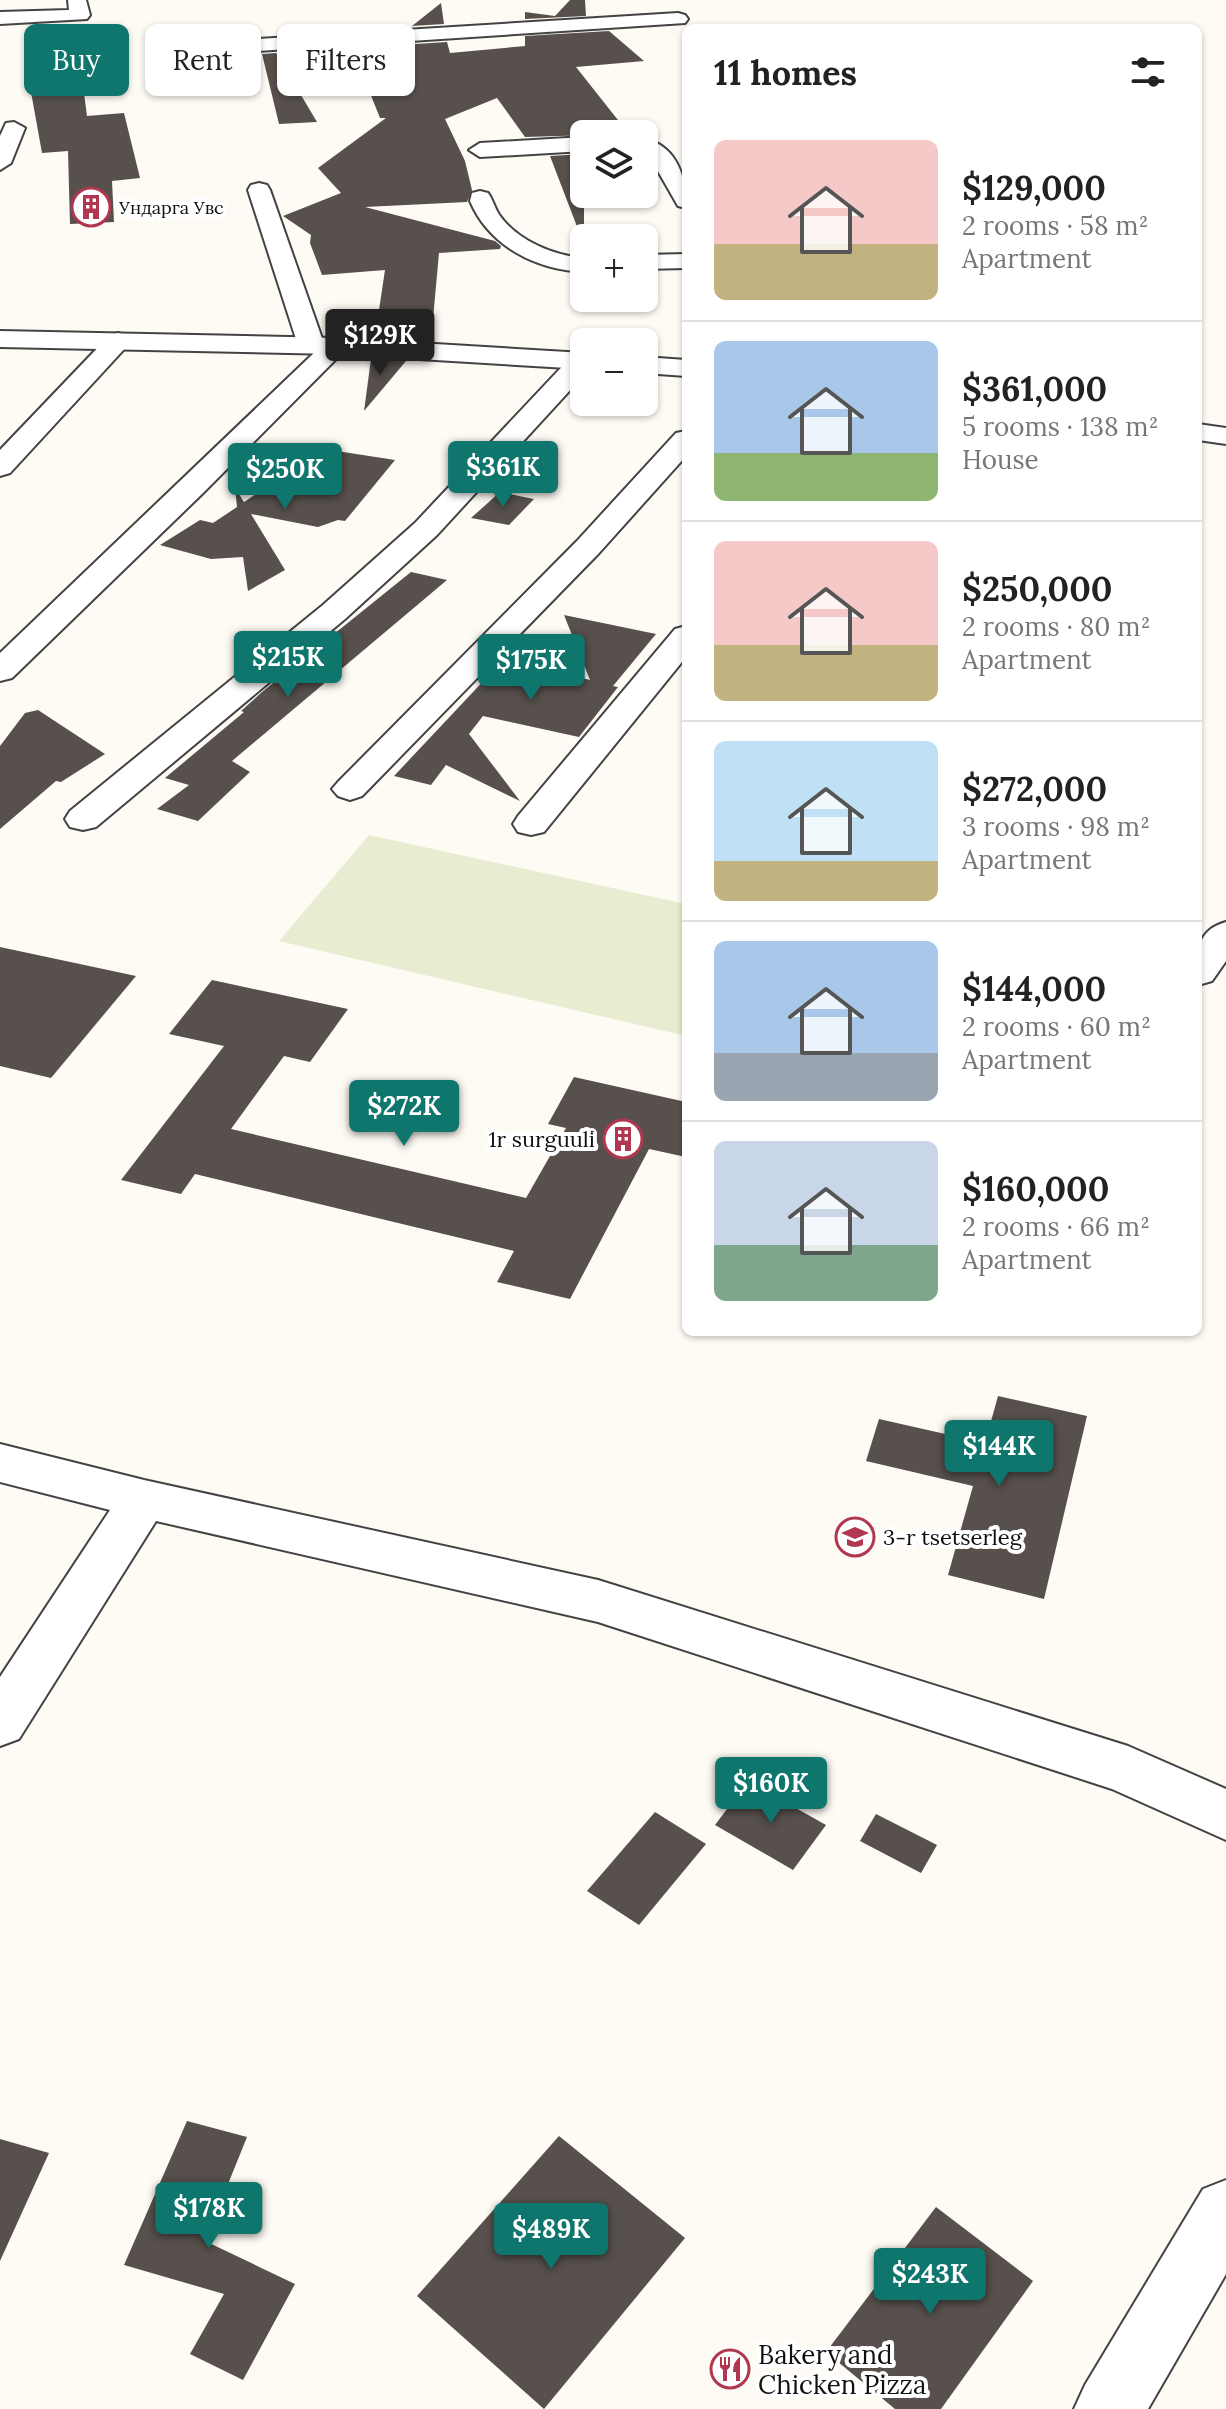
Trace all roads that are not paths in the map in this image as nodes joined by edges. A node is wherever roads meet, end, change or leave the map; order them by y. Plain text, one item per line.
1 (77, 0) edge
2 (664, 0) edge
3 (0, 18) edge
4 (682, 26) edge
5 (261, 45) edge
6 (14, 128) dead end
7 (570, 145) edge
8 (480, 150) dead end
9 (658, 154) edge
10 (0, 163) edge
11 (259, 190) dead end
12 (682, 194) edge
13 (480, 198) dead end
14 (682, 261) edge
15 (658, 262) edge
16 (570, 263) edge
17 (0, 339) edge
18 (118, 341) junction
19 (323, 346) junction
20 (570, 360) edge
21 (658, 366) edge
22 (682, 368) edge
23 (570, 375) edge
24 (1202, 433) edge
25 (1226, 436) edge
26 (682, 443) edge
27 (0, 467) edge
28 (682, 641) edge
29 (0, 671) edge
30 (350, 789) dead end
31 (83, 819) dead end
32 (531, 824) dead end
33 (1226, 934) edge
34 (1202, 967) edge
35 (0, 1463) edge
36 (144, 1499) junction
37 (0, 1723) edge
38 (1226, 1815) edge
39 (1226, 2212) edge
40 (1109, 2409) edge

1 - 3 street
2 - 4 street
4 - 5 street
6 - 10 street
7 - 8 street
9 - 12 street
11 - 19 street
13 - 16 street
14 - 15 street
17 - 18 street
18 - 19 street
18 - 27 street
19 - 20 street
19 - 29 street
21 - 22 street
23 - 31 street
24 - 25 street
26 - 30 street
28 - 32 street
33 - 34 street
35 - 36 street
36 - 37 street
36 - 38 street
39 - 40 street

